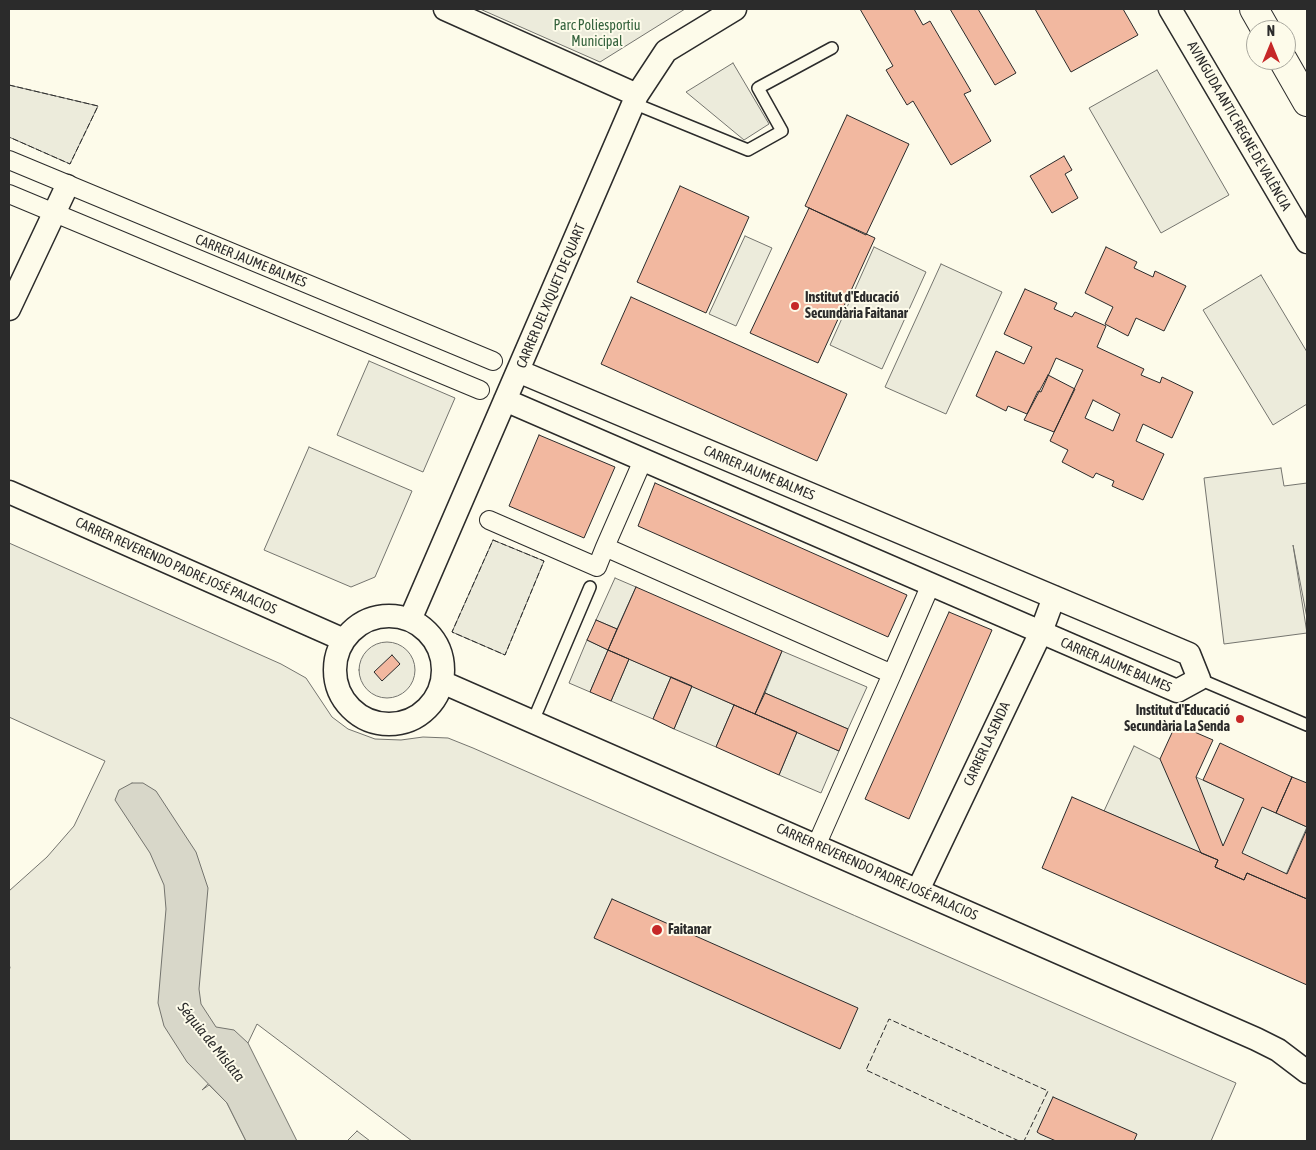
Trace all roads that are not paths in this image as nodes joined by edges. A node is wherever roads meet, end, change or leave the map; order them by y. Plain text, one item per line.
1 (445, 9) edge
2 (735, 9) edge
3 (1170, 9) edge
4 (1254, 9) edge
5 (1260, 20) edge
6 (832, 48) dead end
7 (1289, 70) edge
8 (635, 99) junction
9 (1307, 102) edge
10 (9, 160) edge
11 (67, 186) junction
12 (9, 194) edge
13 (54, 214) junction
14 (1307, 242) edge
15 (11, 297) edge
16 (493, 361) dead end
17 (518, 371) junction
18 (480, 390) dead end
19 (505, 400) junction
20 (643, 460) junction
21 (9, 492) edge
22 (489, 520) dead end
23 (605, 547) junction
24 (931, 584) junction
25 (590, 587) dead end
26 (1054, 597) junction
27 (410, 620) junction
28 (1041, 632) junction
29 (344, 640) junction
30 (892, 674) junction
31 (1199, 679) junction
32 (442, 682) junction
33 (533, 721) junction
34 (1307, 725) edge
35 (816, 846) junction
36 (918, 890) junction
37 (1307, 1072) edge

1 - 8 street
2 - 8 street, CARRER DEL XIQUET DE QUART
3 - 14 street, AVINGUDA ANTIC REGNE DE VALÈNCIA
4 - 5 highway
6 - 8 lane
7 - 9 highway
8 - 17 street, CARRER DEL XIQUET DE QUART
10 - 11 street, CARRER JAUME BALMES
11 - 13 street
11 - 16 street, CARRER JAUME BALMES
12 - 13 street
13 - 15 street
13 - 18 street
17 - 19 street, CARRER DEL XIQUET DE QUART
17 - 26 street, CARRER JAUME BALMES
19 - 20 street, CARRER JAUME BALMES
19 - 27 street, CARRER DEL XIQUET DE QUART
20 - 23 street
20 - 24 street, CARRER JAUME BALMES
21 - 29 street, CARRER REVERENDO PADRE JOSÉ PALACIOS
22 - 23 street
23 - 30 street
24 - 28 street, CARRER JAUME BALMES
24 - 30 street
25 - 33 lane
26 - 28 street, CARRER LA SENDA
26 - 31 street, CARRER JAUME BALMES
27 - 29 street
27 - 32 street
28 - 31 street, CARRER JAUME BALMES
28 - 36 street, CARRER LA SENDA
29 - 32 street
30 - 35 street
31 - 34 lane
32 - 33 street, CARRER REVERENDO PADRE JOSÉ PALACIOS
33 - 35 street, CARRER REVERENDO PADRE JOSÉ PALACIOS
35 - 36 street, CARRER REVERENDO PADRE JOSÉ PALACIOS
36 - 37 street, CARRER REVERENDO PADRE JOSÉ PALACIOS

